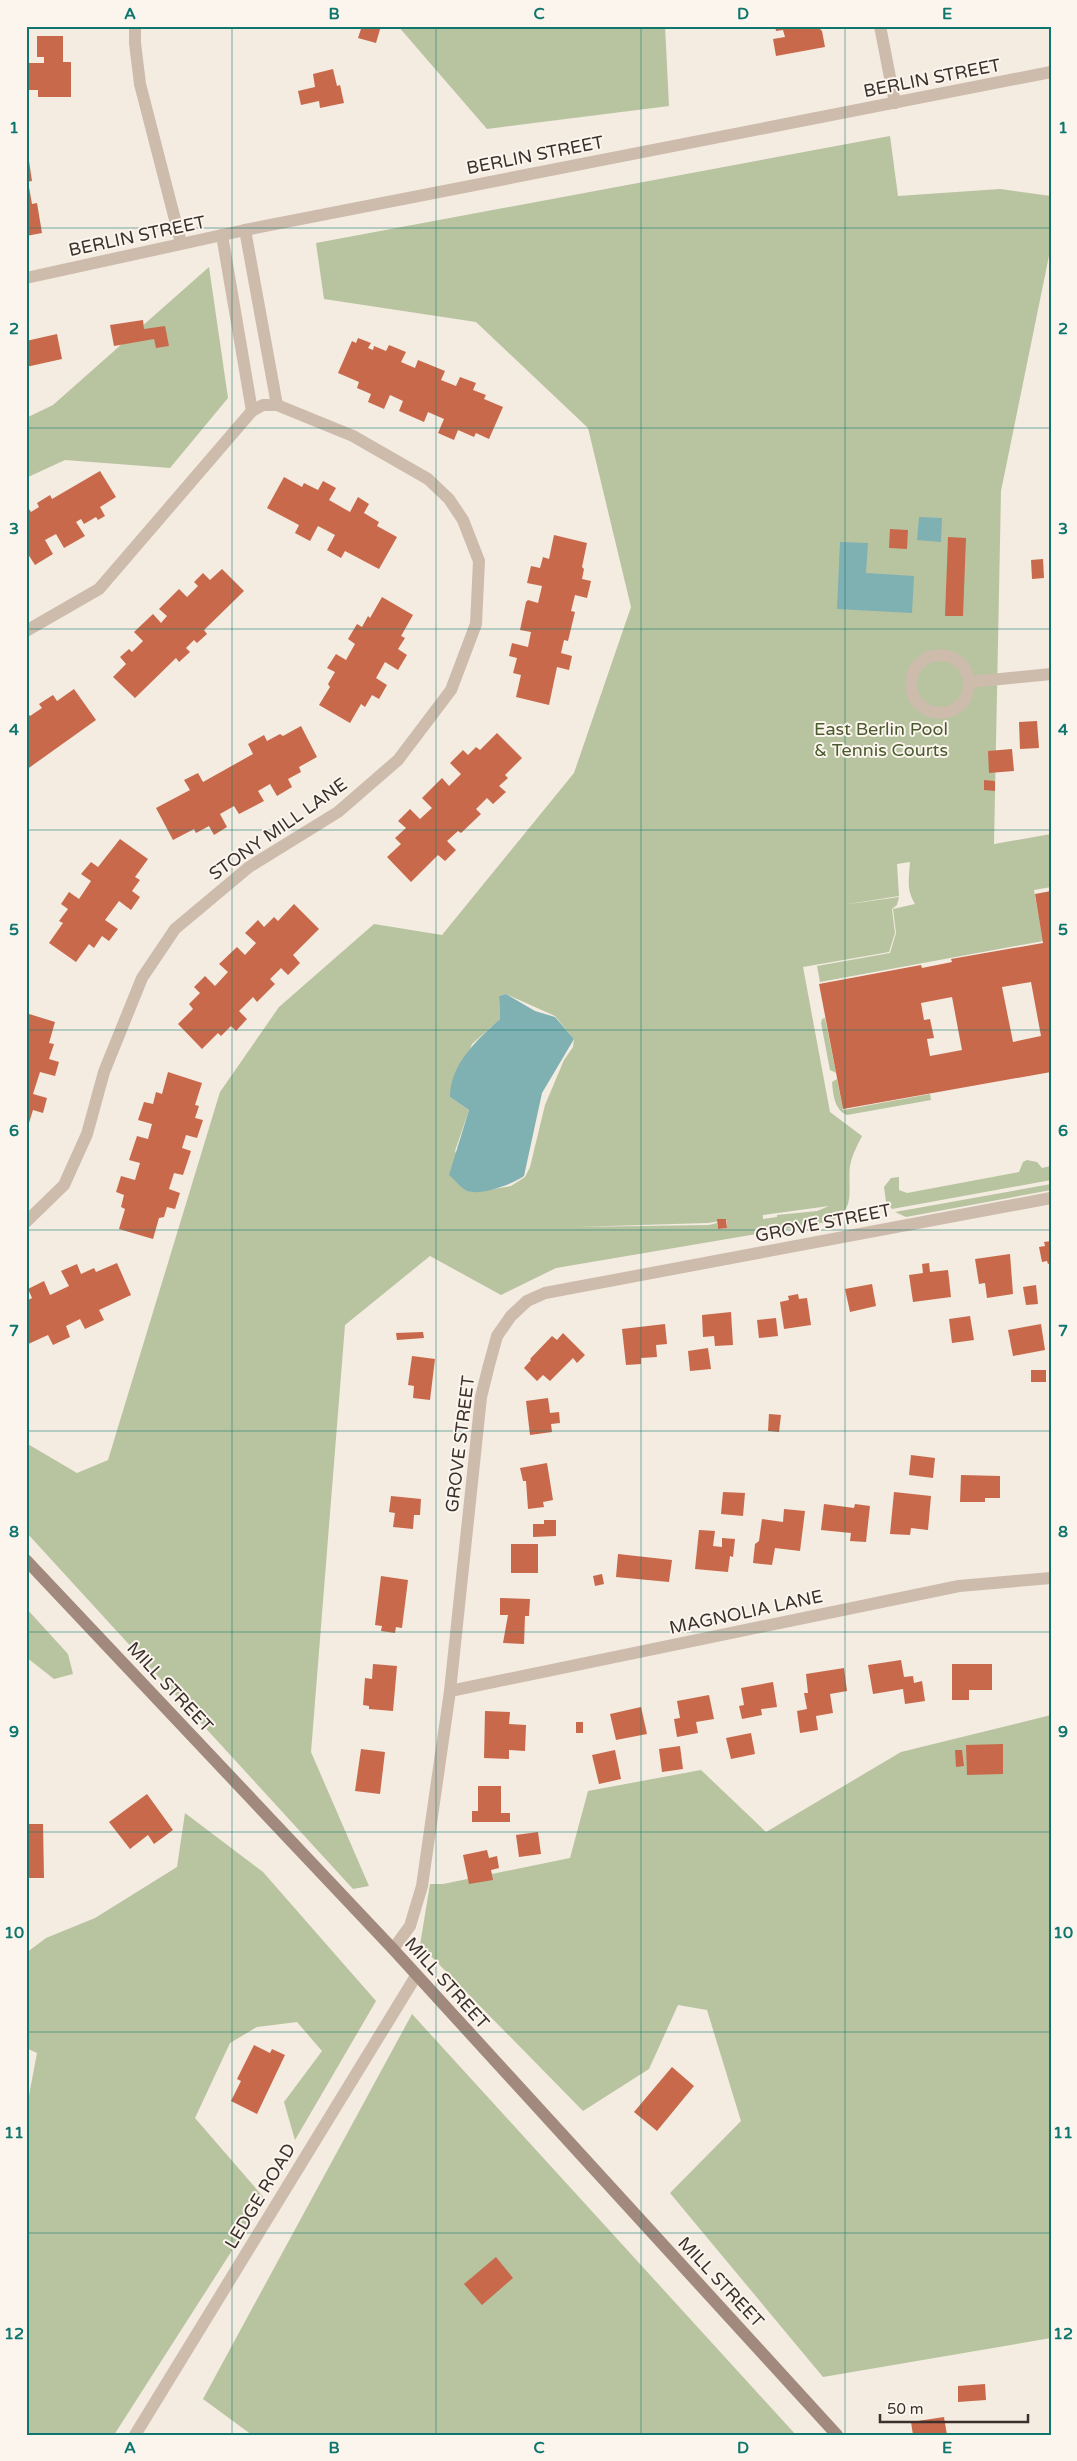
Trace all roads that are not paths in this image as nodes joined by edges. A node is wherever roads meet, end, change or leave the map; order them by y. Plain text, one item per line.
1 (135, 26) edge
2 (880, 26) edge
3 (1051, 72) edge
4 (895, 103) junction
5 (245, 230) junction
6 (222, 235) junction
7 (181, 244) junction
8 (26, 278) edge
9 (277, 405) junction
10 (252, 411) junction
11 (26, 631) edge
12 (1051, 674) edge
13 (970, 682) junction
14 (1051, 1198) edge
15 (26, 1222) edge
16 (26, 1560) edge
17 (1051, 1578) edge
18 (450, 1691) junction
19 (393, 1949) junction
20 (416, 1976) junction
21 (135, 2435) edge
22 (837, 2435) edge

1 - 7 street
2 - 4 street
3 - 4 street, BERLIN STREET
4 - 5 street, BERLIN STREET
5 - 6 street, BERLIN STREET
5 - 9 street
6 - 7 street, BERLIN STREET
6 - 10 street
7 - 8 street, BERLIN STREET
9 - 10 street
9 - 15 street, STONY MILL LANE
10 - 11 street
12 - 13 street
13 - 13 street
14 - 18 street, GROVE STREET
16 - 19 main road, MILL STREET
17 - 18 street, MAGNOLIA LANE
18 - 19 street, GROVE STREET
19 - 20 main road, MILL STREET
20 - 21 street, LEDGE ROAD
20 - 22 main road, MILL STREET

